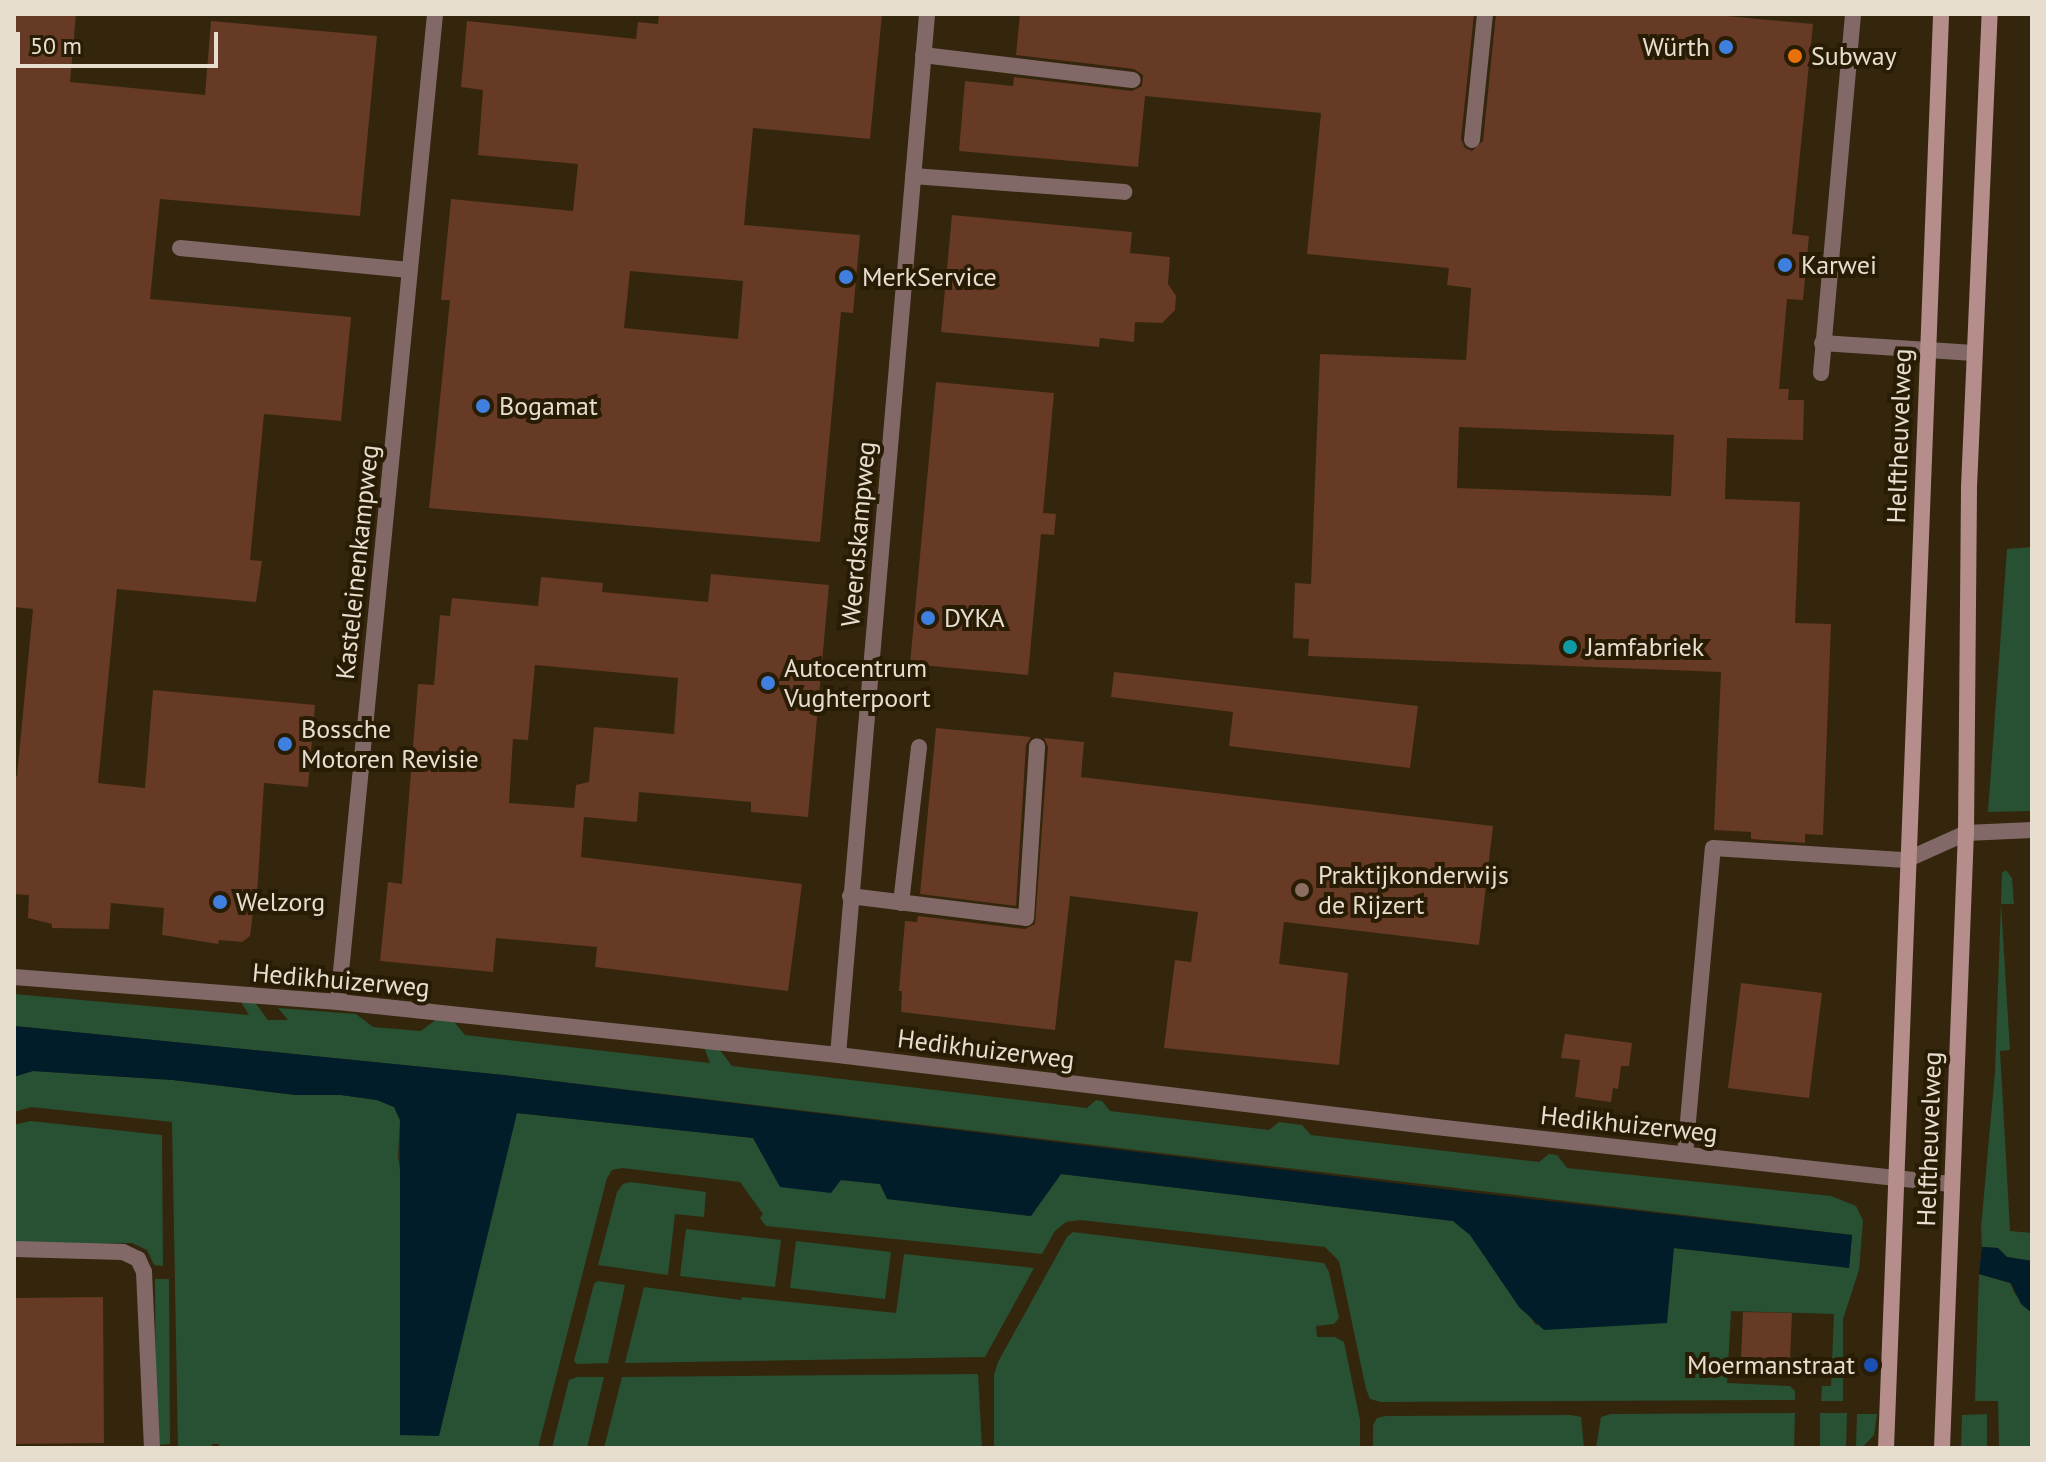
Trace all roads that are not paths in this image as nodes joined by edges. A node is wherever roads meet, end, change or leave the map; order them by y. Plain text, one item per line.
1 (435, 14) edge
2 (927, 14) edge
3 (1485, 14) edge
4 (1853, 14) edge
5 (1941, 14) edge
6 (1990, 14) edge
7 (923, 55) junction
8 (1133, 80) dead end
9 (1472, 140) dead end
10 (913, 176) junction
11 (1124, 192) dead end
12 (180, 248) dead end
13 (409, 270) junction
14 (1822, 343) junction
15 (1926, 350) junction
16 (1974, 353) junction
17 (1821, 373) dead end
18 (1037, 746) dead end
19 (919, 747) dead end
20 (2032, 830) edge
21 (1966, 833) junction
22 (1906, 860) junction
23 (850, 896) junction
24 (901, 903) junction
25 (14, 977) edge
26 (338, 1002) junction
27 (838, 1055) junction
28 (1685, 1154) junction
29 (1894, 1178) junction
30 (1950, 1184) junction
31 (14, 1249) edge
32 (152, 1448) edge
33 (1886, 1448) edge
34 (1942, 1448) edge

1 - 13 street, Kasteleinenkampweg
2 - 7 street, Weerdskampweg
3 - 9 street
4 - 14 street
5 - 15 main road, Helftheuvelweg
6 - 16 main road, Helftheuvelweg
7 - 8 street
7 - 10 street, Weerdskampweg
10 - 11 street
10 - 23 street, Weerdskampweg
12 - 13 street
13 - 26 street, Kasteleinenkampweg
14 - 15 street
14 - 17 street
15 - 16 street
15 - 22 main road, Helftheuvelweg
16 - 21 main road, Helftheuvelweg
18 - 24 street
19 - 24 street
20 - 21 street
21 - 22 street
21 - 30 main road, Helftheuvelweg
22 - 28 street
22 - 29 main road, Helftheuvelweg
23 - 24 street
23 - 27 street, Weerdskampweg
25 - 26 street, Hedikhuizerweg
26 - 27 street, Hedikhuizerweg
27 - 28 street, Hedikhuizerweg
28 - 29 street, Hedikhuizerweg
29 - 30 street, Hedikhuizerweg
29 - 33 main road, Helftheuvelweg
30 - 34 main road, Helftheuvelweg
31 - 32 street

